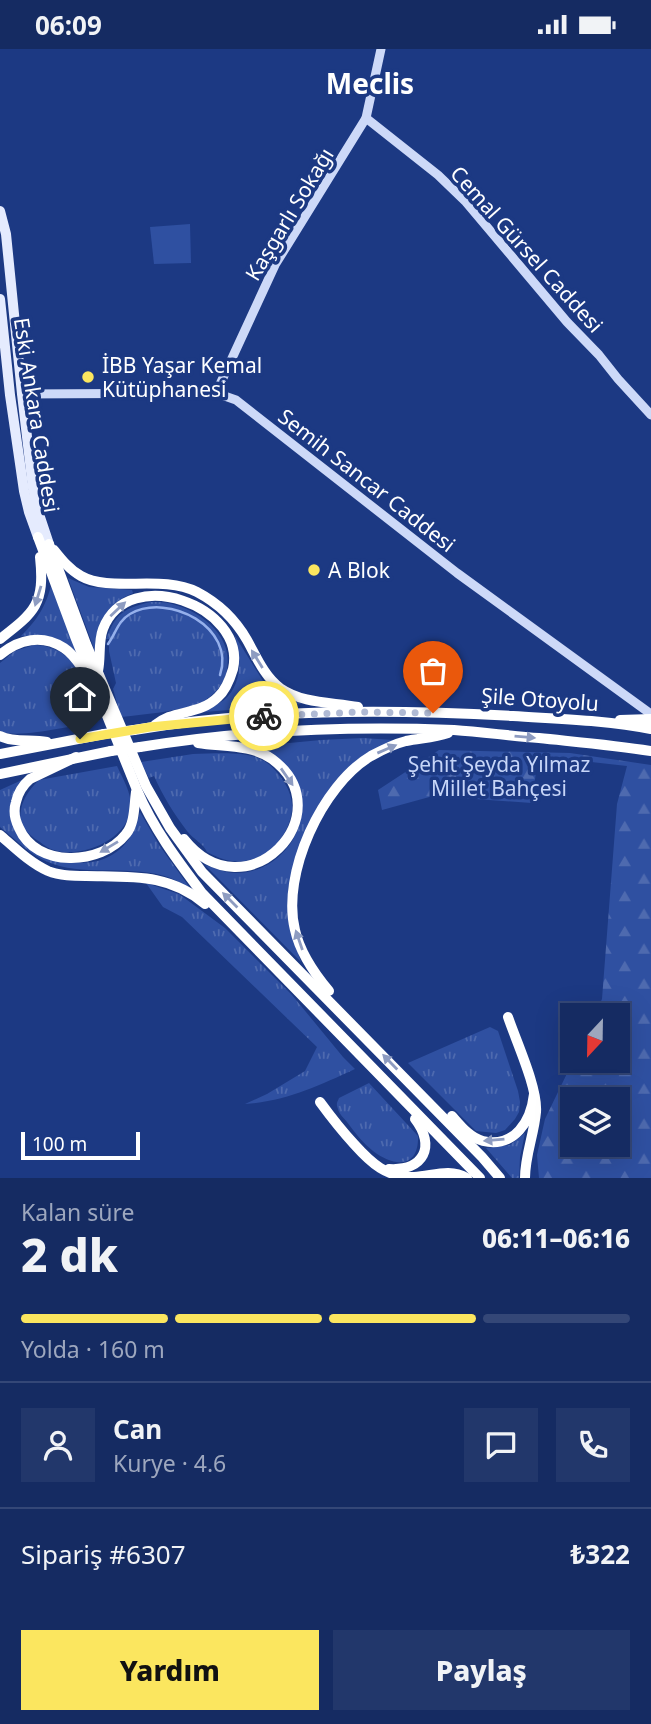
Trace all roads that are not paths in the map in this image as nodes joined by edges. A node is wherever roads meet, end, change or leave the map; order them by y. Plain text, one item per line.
1 (381, 49) edge
2 (366, 118) junction
3 (0, 211) edge
4 (0, 299) edge
5 (216, 393) junction
6 (22, 394) junction
7 (5, 395) edge
8 (651, 415) edge
9 (38, 537) junction
10 (49, 544) junction
11 (0, 639) edge
12 (0, 655) edge
13 (95, 676) junction
14 (381, 711) junction
15 (651, 717) edge
16 (586, 720) junction
17 (150, 727) junction
18 (651, 729) edge
19 (457, 730) junction
20 (0, 736) edge
21 (182, 740) junction
22 (57, 743) junction
23 (651, 751) edge
24 (0, 754) edge
25 (76, 757) junction
26 (0, 774) edge
27 (136, 790) junction
28 (161, 813) junction
29 (0, 835) edge
30 (240, 932) junction
31 (508, 1017) dead end
32 (347, 1018) junction
33 (411, 1084) junction
34 (396, 1091) junction
35 (534, 1094) junction
36 (320, 1102) dead end
37 (371, 1163) junction
38 (467, 1178) edge
39 (480, 1178) edge
40 (500, 1178) edge
41 (525, 1178) edge

1 - 2 street, Kaşgarlı Sokağı
2 - 5 street, Kaşgarlı Sokağı
2 - 8 street, Cemal Gürsel Caddesi
3 - 6 main road, Eski Ankara Caddesi
4 - 7 main road, Eski Ankara Caddesi
5 - 6 street, Semih Sancar Caddesi
5 - 15 street, Semih Sancar Caddesi
6 - 10 main road, Eski Ankara Caddesi
7 - 9 main road, Eski Ankara Caddesi
9 -> 11 highway
9 - 13 highway
10 - 13 highway
14 -> 10 highway
12 - 13 highway
13 -> 17 highway
13 - 27 highway
13 - 28 highway
14 - 16 highway, Şile Otoyolu
14 - 17 highway, Şile Otoyolu
15 - 16 highway
16 - 18 highway, Şile Otoyolu
17 - 22 highway, Şile Otoyolu, bridge
19 - 21 highway, Şile Otoyolu
19 -> 23 highway, Şile Otoyolu
32 -> 19 highway
20 - 22 highway
21 - 25 highway, bridge
21 -> 28 highway
22 - 24 highway
25 - 26 highway
27 -> 25 highway
27 - 30 highway
32 -> 28 highway
29 - 30 highway
30 - 34 highway
31 - 35 highway
33 -> 32 highway
35 -> 33 highway
33 - 40 highway
34 - 37 highway
34 - 39 highway
35 - 41 highway
36 - 37 highway
37 - 38 highway

